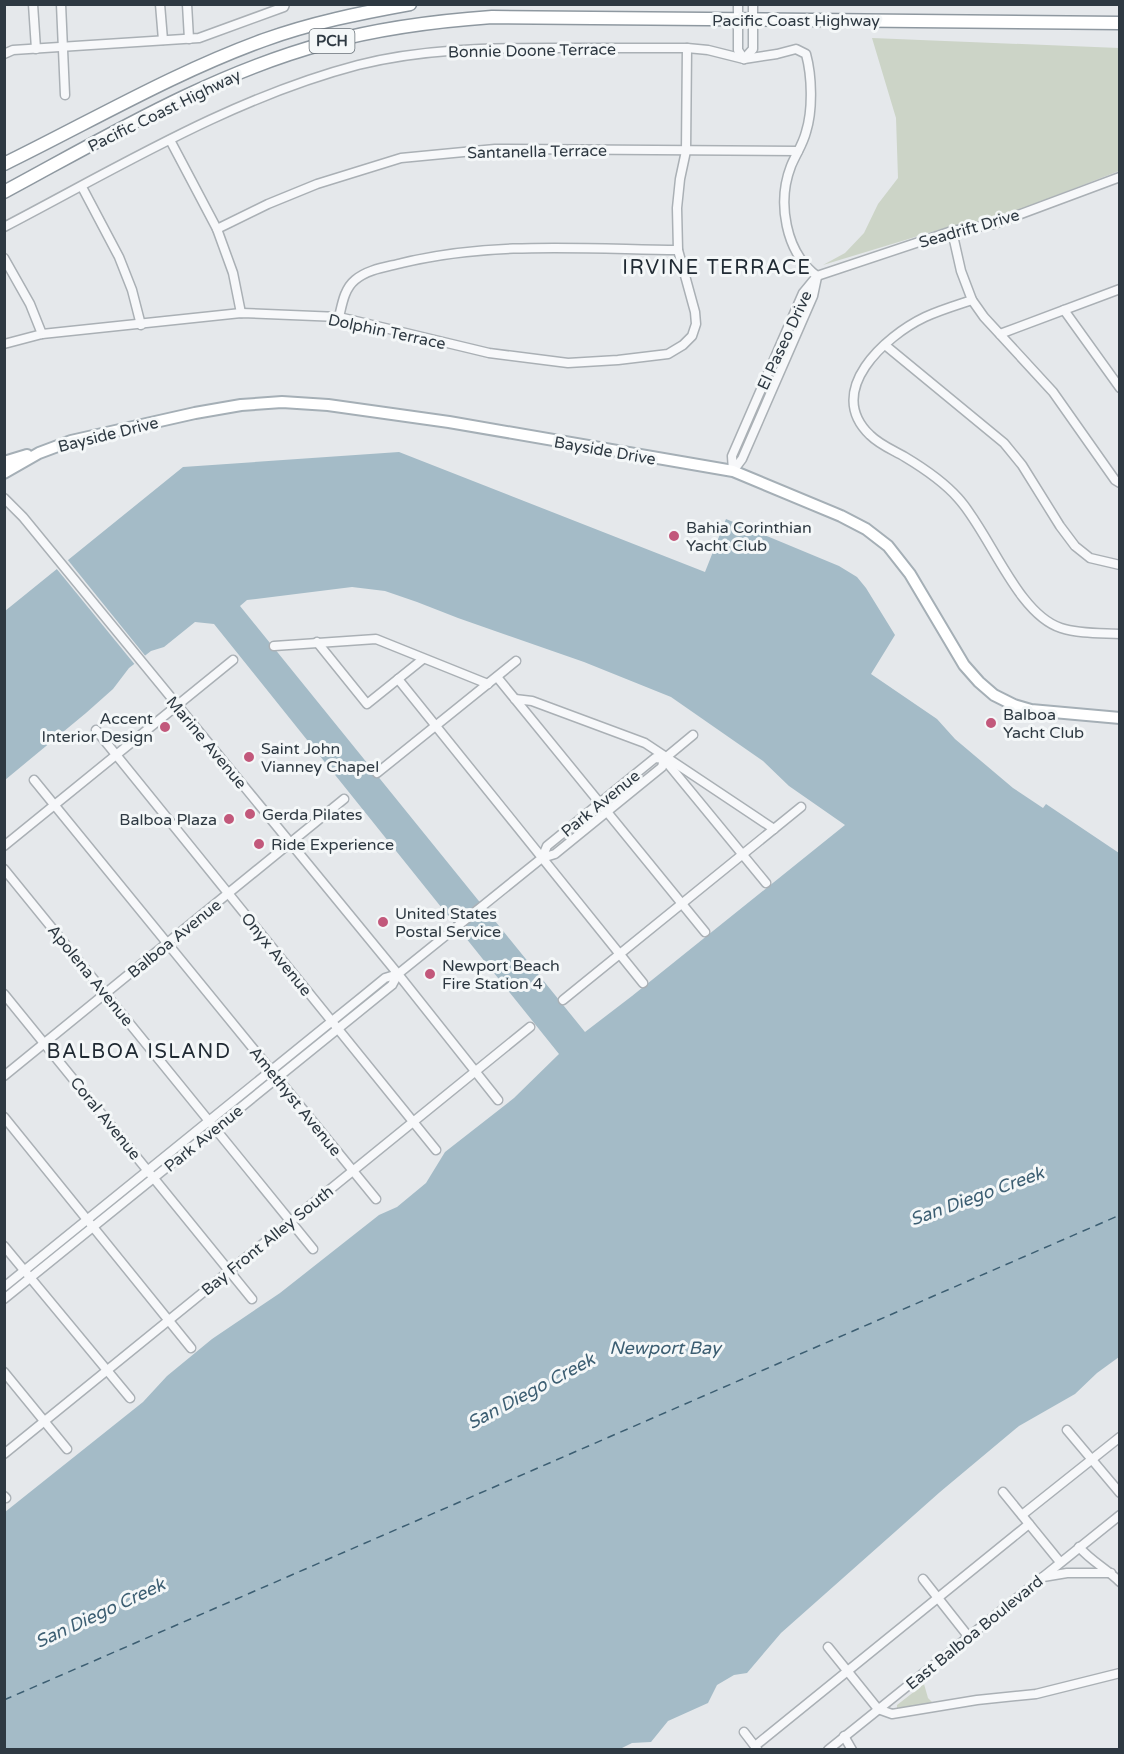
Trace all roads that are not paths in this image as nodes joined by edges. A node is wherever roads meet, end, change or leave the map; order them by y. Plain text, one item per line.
1 (33, 4) edge
2 (61, 4) edge
3 (160, 4) edge
4 (187, 4) edge
5 (263, 4) edge
6 (285, 4) edge
7 (410, 4) edge
8 (738, 4) edge
9 (753, 4) edge
10 (265, 14) junction
11 (738, 20) junction
12 (754, 20) junction
13 (1119, 23) edge
14 (189, 39) junction
15 (163, 40) junction
16 (4, 44) edge
17 (62, 46) junction
18 (687, 48) junction
19 (36, 49) junction
20 (9, 52) edge
21 (744, 59) junction
22 (65, 95) dead end
23 (170, 140) junction
24 (686, 151) junction
25 (798, 151) junction
26 (4, 164) edge
27 (1119, 177) edge
28 (82, 187) junction
29 (4, 192) edge
30 (4, 227) edge
31 (217, 229) junction
32 (952, 231) junction
33 (678, 250) junction
34 (4, 258) edge
35 (817, 276) junction
36 (1119, 289) edge
37 (972, 300) junction
38 (1064, 310) junction
39 (241, 314) junction
40 (339, 317) junction
41 (141, 325) junction
42 (42, 334) junction
43 (1000, 334) junction
44 (4, 344) edge
45 (885, 345) junction
46 (1119, 388) edge
47 (39, 453) junction
48 (4, 462) edge
49 (733, 471) junction
50 (4, 473) edge
51 (1119, 483) edge
52 (4, 498) edge
53 (1119, 565) edge
54 (1119, 634) edge
55 (317, 642) junction
56 (274, 646) dead end
57 (423, 659) junction
58 (233, 660) dead end
59 (516, 661) dead end
60 (497, 677) junction
61 (398, 679) junction
62 (488, 684) junction
63 (515, 699) junction
64 (177, 705) junction
65 (1119, 718) edge
66 (436, 726) junction
67 (96, 730) dead end
68 (693, 735) dead end
69 (116, 755) junction
70 (666, 758) junction
71 (378, 773) dead end
72 (34, 780) dead end
73 (344, 799) dead end
74 (601, 803) junction
75 (54, 805) junction
76 (801, 807) dead end
77 (608, 812) junction
78 (774, 829) junction
79 (290, 843) junction
80 (4, 846) edge
81 (743, 854) junction
82 (542, 858) junction
83 (4, 869) edge
84 (766, 883) dead end
85 (228, 894) junction
86 (682, 904) junction
87 (705, 932) dead end
88 (169, 943) junction
89 (620, 954) junction
90 (398, 974) junction
91 (643, 983) dead end
92 (4, 994) edge
93 (106, 994) junction
94 (562, 1000) dead end
95 (335, 1025) junction
96 (530, 1027) dead end
97 (45, 1044) junction
98 (476, 1070) junction
99 (274, 1075) junction
100 (4, 1076) edge
101 (498, 1100) dead end
102 (4, 1117) edge
103 (413, 1121) junction
104 (213, 1124) junction
105 (436, 1150) dead end
106 (353, 1170) junction
107 (151, 1174) junction
108 (376, 1198) dead end
109 (291, 1221) junction
110 (91, 1223) junction
111 (4, 1246) edge
112 (313, 1249) dead end
113 (230, 1271) junction
114 (27, 1274) junction
115 (4, 1287) edge
116 (4, 1299) edge
117 (252, 1299) dead end
118 (169, 1320) junction
119 (191, 1348) dead end
120 (107, 1371) junction
121 (4, 1372) edge
122 (130, 1398) dead end
123 (45, 1421) junction
124 (1067, 1430) dead end
125 (1119, 1437) edge
126 (67, 1449) dead end
127 (4, 1454) edge
128 (1092, 1459) junction
129 (1003, 1492) dead end
130 (1119, 1493) edge
131 (1022, 1515) junction
132 (1119, 1515) edge
133 (1029, 1524) junction
134 (1079, 1547) junction
135 (1060, 1562) junction
136 (1111, 1572) junction
137 (1042, 1577) junction
138 (923, 1579) dead end
139 (1119, 1582) edge
140 (938, 1598) junction
141 (968, 1636) junction
142 (828, 1647) dead end
143 (847, 1671) junction
144 (1119, 1673) edge
145 (878, 1710) junction
146 (744, 1732) dead end
147 (844, 1736) junction
148 (756, 1748) edge
149 (828, 1749) edge
150 (852, 1749) edge

1 - 19 street
2 - 17 street
3 - 15 street
4 - 14 street
5 - 10 street
6 - 10 street
7 - 26 highway, Pacific Coast Highway / PCH
8 - 11 street
9 - 12 street
10 - 14 street
11 - 12 highway, Pacific Coast Highway / PCH
11 - 21 street
11 - 29 highway, Pacific Coast Highway / PCH
12 - 13 highway, Pacific Coast Highway / PCH
12 - 21 street
14 - 15 street
15 - 17 street
16 - 20 street
17 - 19 street
17 - 22 street
18 - 21 street, Bonnie Doone Terrace
18 - 23 street, Bonnie Doone Terrace
18 - 24 street
19 - 20 street
21 - 25 street, Bonnie Doone Terrace
23 - 28 street, Bonnie Doone Terrace
23 - 31 street
24 - 25 street, Santanella Terrace
24 - 31 street, Santanella Terrace
24 - 33 street
25 - 35 street
27 - 32 street, Seadrift Drive
28 - 30 street, Bonnie Doone Terrace
28 - 41 street
31 - 39 street
32 - 35 street, Seadrift Drive
32 - 37 street
33 - 40 street
33 - 40 street, Dolphin Terrace
34 - 42 street
35 - 49 street, El Paseo Drive
36 - 38 street
37 - 43 street
37 - 45 street
38 - 43 street
38 - 46 street
39 - 40 street, Dolphin Terrace
39 - 41 street, Dolphin Terrace
41 - 42 street, Dolphin Terrace
42 - 44 street, Dolphin Terrace
43 - 51 street
45 - 53 street
45 - 54 street
47 - 48 main road
47 - 49 main road, Bayside Drive
47 - 50 main road, Bayside Drive
49 - 65 main road, Bayside Drive
52 - 64 street, Marine Avenue
55 - 56 street
55 - 57 street
55 - 61 street
57 - 61 street
57 - 62 street
58 - 64 street
59 - 60 street
60 - 62 street
60 - 63 street
61 - 66 street
62 - 66 street
63 - 70 street
63 - 74 street
64 - 69 street
64 - 79 street, Marine Avenue
66 - 71 street
66 - 82 street
67 - 69 street, Onyx Avenue
68 - 70 street, Park Avenue
69 - 75 street
69 - 85 street, Onyx Avenue
70 - 74 street, Park Avenue
70 - 77 street, Park Avenue
70 - 78 street
70 - 81 street
72 - 75 street, Amethyst Avenue
73 - 79 street, Balboa Avenue
74 - 77 street
74 - 82 street, Park Avenue
75 - 80 street
75 - 88 street, Amethyst Avenue
76 - 78 street
77 - 82 street, Park Avenue
77 - 86 street
78 - 81 street
79 - 85 street, Balboa Avenue
79 - 90 street, Marine Avenue
81 - 84 street
81 - 86 street
82 - 89 street
82 - 90 street, Park Avenue
83 - 93 street, Apolena Avenue
85 - 88 street, Balboa Avenue
85 - 95 street, Onyx Avenue
86 - 87 street
86 - 89 street
88 - 93 street, Balboa Avenue
88 - 99 street, Amethyst Avenue
89 - 91 street
89 - 94 street
90 - 95 street, Park Avenue
90 - 98 street, Marine Avenue
92 - 97 street, Coral Avenue
93 - 97 street, Balboa Avenue
93 - 104 street, Apolena Avenue
95 - 99 street, Park Avenue
95 - 103 street, Onyx Avenue
96 - 98 street, Bay Front Alley South
97 - 100 street, Balboa Avenue
97 - 107 street, Coral Avenue
98 - 101 street, Marine Avenue
98 - 103 street, Bay Front Alley South
99 - 104 street, Park Avenue
99 - 106 street, Amethyst Avenue
102 - 110 street
103 - 105 street, Onyx Avenue
103 - 106 street, Bay Front Alley South
104 - 107 street, Park Avenue
104 - 109 street, Apolena Avenue
106 - 108 street, Amethyst Avenue
106 - 109 street, Bay Front Alley South
107 - 110 street, Park Avenue
107 - 113 street, Coral Avenue
109 - 112 street, Apolena Avenue
109 - 113 street, Bay Front Alley South
110 - 114 street, Park Avenue
110 - 118 street
111 - 114 street
113 - 117 street, Coral Avenue
113 - 118 street, Bay Front Alley South
114 - 115 street, Park Avenue
114 - 116 street, Park Avenue
114 - 120 street
118 - 119 street
118 - 120 street, Bay Front Alley South
120 - 122 street
120 - 123 street, Bay Front Alley South
121 - 123 street
123 - 126 street
123 - 127 street, Bay Front Alley South
124 - 128 street
125 - 128 street
128 - 130 street
128 - 131 street
129 - 131 street
131 - 133 street
132 - 134 street, East Balboa Boulevard
133 - 135 street
133 - 140 street
134 - 135 street, East Balboa Boulevard
134 - 136 street
135 - 137 street, East Balboa Boulevard
136 - 137 street
136 - 139 street
137 - 141 street, East Balboa Boulevard
138 - 140 street
140 - 141 street
140 - 143 street
141 - 145 street, East Balboa Boulevard
142 - 143 street
143 - 145 street
143 - 148 street
144 - 145 street
145 - 147 street, East Balboa Boulevard
146 - 148 street
147 - 149 street, East Balboa Boulevard
147 - 150 street

